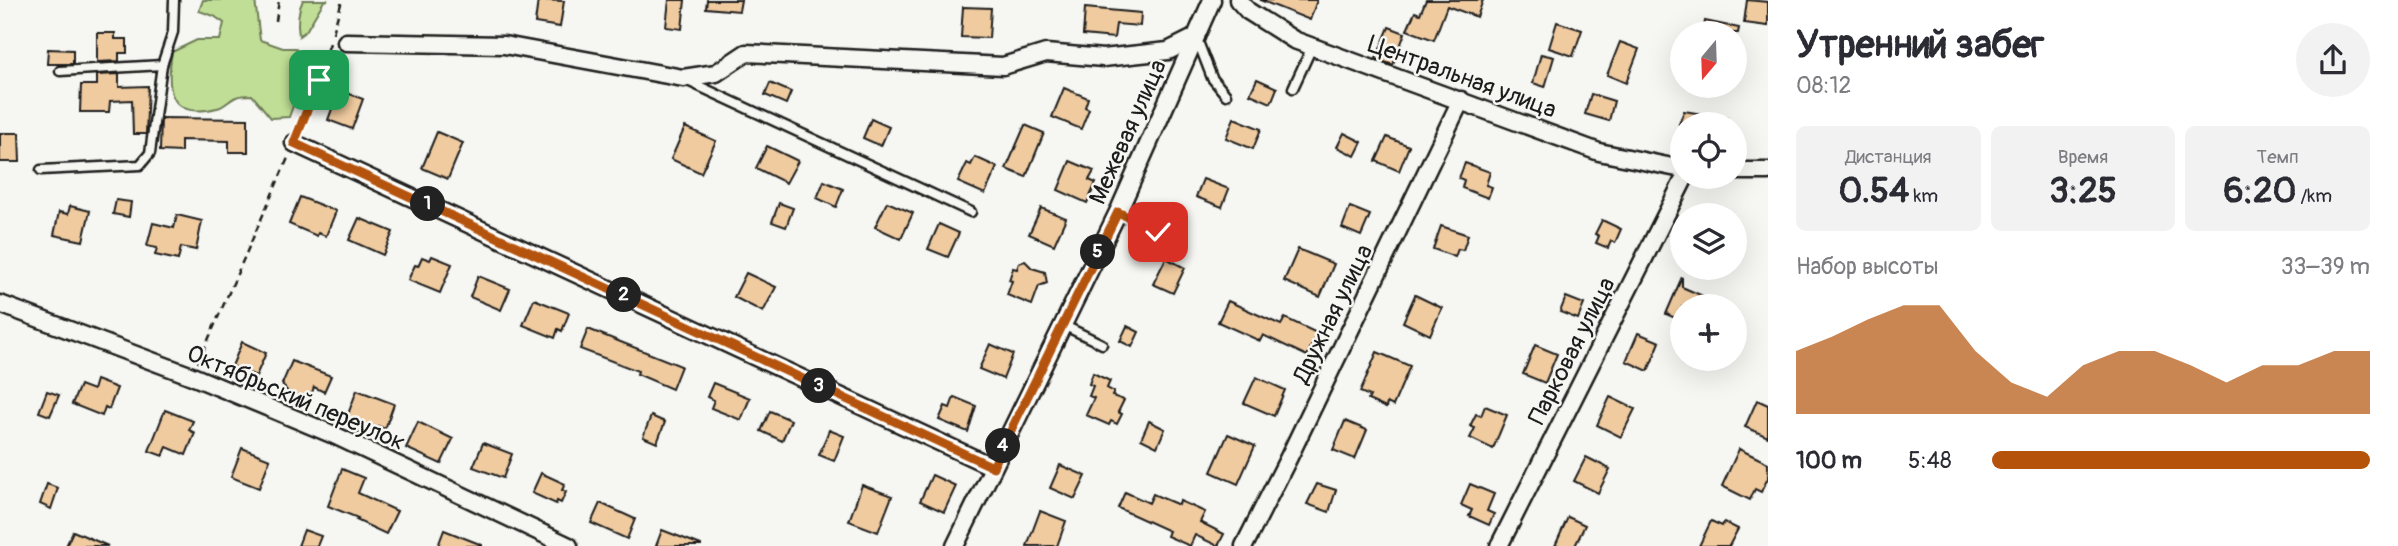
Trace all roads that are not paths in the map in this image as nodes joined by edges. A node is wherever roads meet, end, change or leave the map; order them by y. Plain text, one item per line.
1 (174, 0) edge
2 (1212, 0) edge
3 (1238, 0) edge
4 (1196, 37) junction
5 (346, 42) dead end
6 (1312, 47) junction
7 (162, 65) junction
8 (60, 71) dead end
9 (682, 78) junction
10 (1293, 89) dead end
11 (1226, 94) dead end
12 (1461, 100) junction
13 (294, 143) road end
14 (1670, 167) edge
15 (41, 170) dead end
16 (1747, 171) edge
17 (1768, 171) edge
18 (1679, 189) edge
19 (971, 212) dead end
20 (1118, 212) junction
21 (1158, 232) dead end
22 (0, 304) edge
23 (1063, 325) junction
24 (1102, 344) dead end
25 (993, 467) junction
26 (569, 546) edge
27 (955, 546) edge
28 (1244, 546) edge
29 (1499, 546) edge

1 - 7 lane
2 - 4 street, Межевая улица
3 - 6 street, Центральная улица
4 - 9 street
4 - 11 lane
4 - 20 street, Межевая улица
5 - 9 street
6 - 10 lane
6 - 12 street, Центральная улица
7 - 8 lane
7 - 15 lane
9 - 19 lane
12 - 14 street, Центральная улица
12 - 28 street, Дружная улица
13 - 25 street
16 - 17 street
18 - 29 street, Парковая улица
20 - 21 lane
20 - 23 street, Межевая улица
22 - 26 street, Октябрьский переулок
23 - 24 lane
23 - 25 street, Межевая улица
25 - 27 street, Межевая улица

